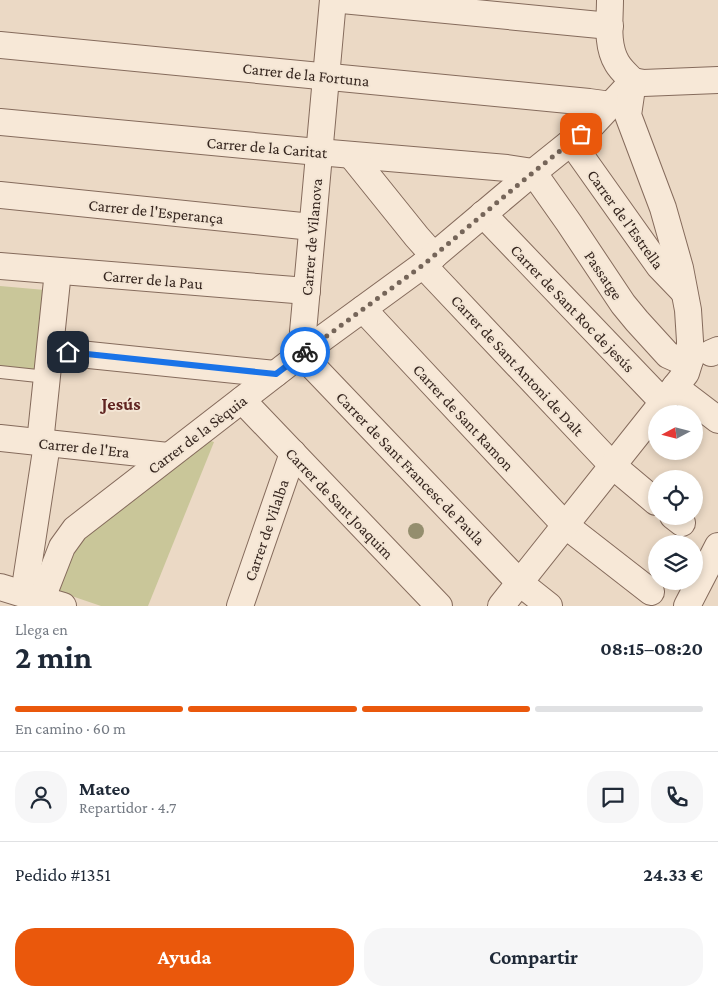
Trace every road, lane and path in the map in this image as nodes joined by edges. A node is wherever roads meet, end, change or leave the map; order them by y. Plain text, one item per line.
1 (332, 0) edge
2 (342, 0) edge
3 (610, 0) edge
4 (610, 26) junction
5 (0, 45) edge
6 (325, 76) junction
7 (718, 80) edge
8 (633, 81) junction
9 (611, 105) junction
10 (0, 122) edge
11 (571, 142) junction
12 (318, 152) junction
13 (351, 155) junction
14 (533, 172) junction
15 (0, 195) edge
16 (483, 214) junction
17 (312, 227) junction
18 (428, 260) junction
19 (0, 266) edge
20 (58, 272) junction
21 (307, 292) junction
22 (684, 292) junction
23 (363, 309) junction
24 (50, 350) junction
25 (301, 354) junction
26 (706, 355) edge
27 (0, 372) edge
28 (276, 374) junction
29 (46, 378) junction
30 (669, 395) junction
31 (242, 400) junction
32 (718, 420) edge
33 (0, 438) edge
34 (43, 443) junction
35 (293, 453) junction
36 (168, 456) junction
37 (612, 465) junction
38 (648, 495) edge
39 (565, 525) junction
40 (718, 546) edge
41 (520, 583) junction
42 (651, 592) dead end
43 (34, 598) edge
44 (240, 606) edge
45 (439, 606) edge
46 (501, 606) edge
47 (549, 606) edge
48 (687, 606) edge

1 - 6 street, Carrer de Vilanova
2 - 4 street
3 - 4 street
4 - 8 street
5 - 6 street, Carrer de la Fortuna
6 - 9 street, Carrer de la Fortuna
6 - 12 street, Carrer de Vilanova
7 - 8 street
8 - 9 street, Carrer de la Sèquia
8 - 22 street
9 - 11 street, Carrer de la Sèquia
10 - 12 street, Carrer de la Caritat
11 - 14 street, Carrer de la Sèquia
11 - 22 street, Carrer de l'Estrella
12 - 13 street, Carrer de la Caritat
12 - 17 street, Carrer de Vilanova
13 - 14 street, Carrer de la Caritat
13 - 18 street, Carrer de Sant Antoni de Dalt
14 - 16 street, Carrer de la Sèquia
14 - 26 street, Passatge
15 - 17 street, Carrer de l'Esperança
16 - 18 street, Carrer de la Sèquia
16 - 30 street, Carrer de Sant Roc de jesús
17 - 21 street, Carrer de Vilanova
18 - 23 street, Carrer de la Sèquia
18 - 37 street, Carrer de Sant Antoni de Dalt
19 - 20 street, Carrer de la Pau
20 - 21 street, Carrer de la Pau
20 - 24 street, Carrer de la Sèquia
21 - 25 street, Carrer de Vilanova
22 - 26 street
23 - 25 street, Carrer de la Sèquia
23 - 39 street, Carrer de Sant Ramon
24 - 28 street
24 - 29 street, Carrer de la Sèquia
25 - 28 street, Carrer de la Sèquia
25 - 41 street, Carrer de Sant Francesc de Paula
26 - 30 street
27 - 29 lane
28 - 31 street, Carrer de la Sèquia
29 - 34 street, Carrer de la Sèquia
30 - 32 street, Carrer de Sant Roc de jesús
30 - 37 street
31 - 35 street, Carrer de Sant Joaquim
31 - 36 street, Carrer de la Sèquia
33 - 34 street, Carrer de l'Era
34 - 36 street, Carrer de l'Era
34 - 43 street, Carrer de la Sèquia
35 - 44 street, Carrer de Vilalba
35 - 45 street, Carrer de Sant Joaquim
36 - 43 street, Carrer de la Sèquia
37 - 38 street, Carrer de Sant Antoni de Dalt
37 - 39 street
39 - 41 street
39 - 42 street, Carrer de Sant Ramon
40 - 48 street
41 - 46 street
41 - 47 street, Carrer de Sant Francesc de Paula

